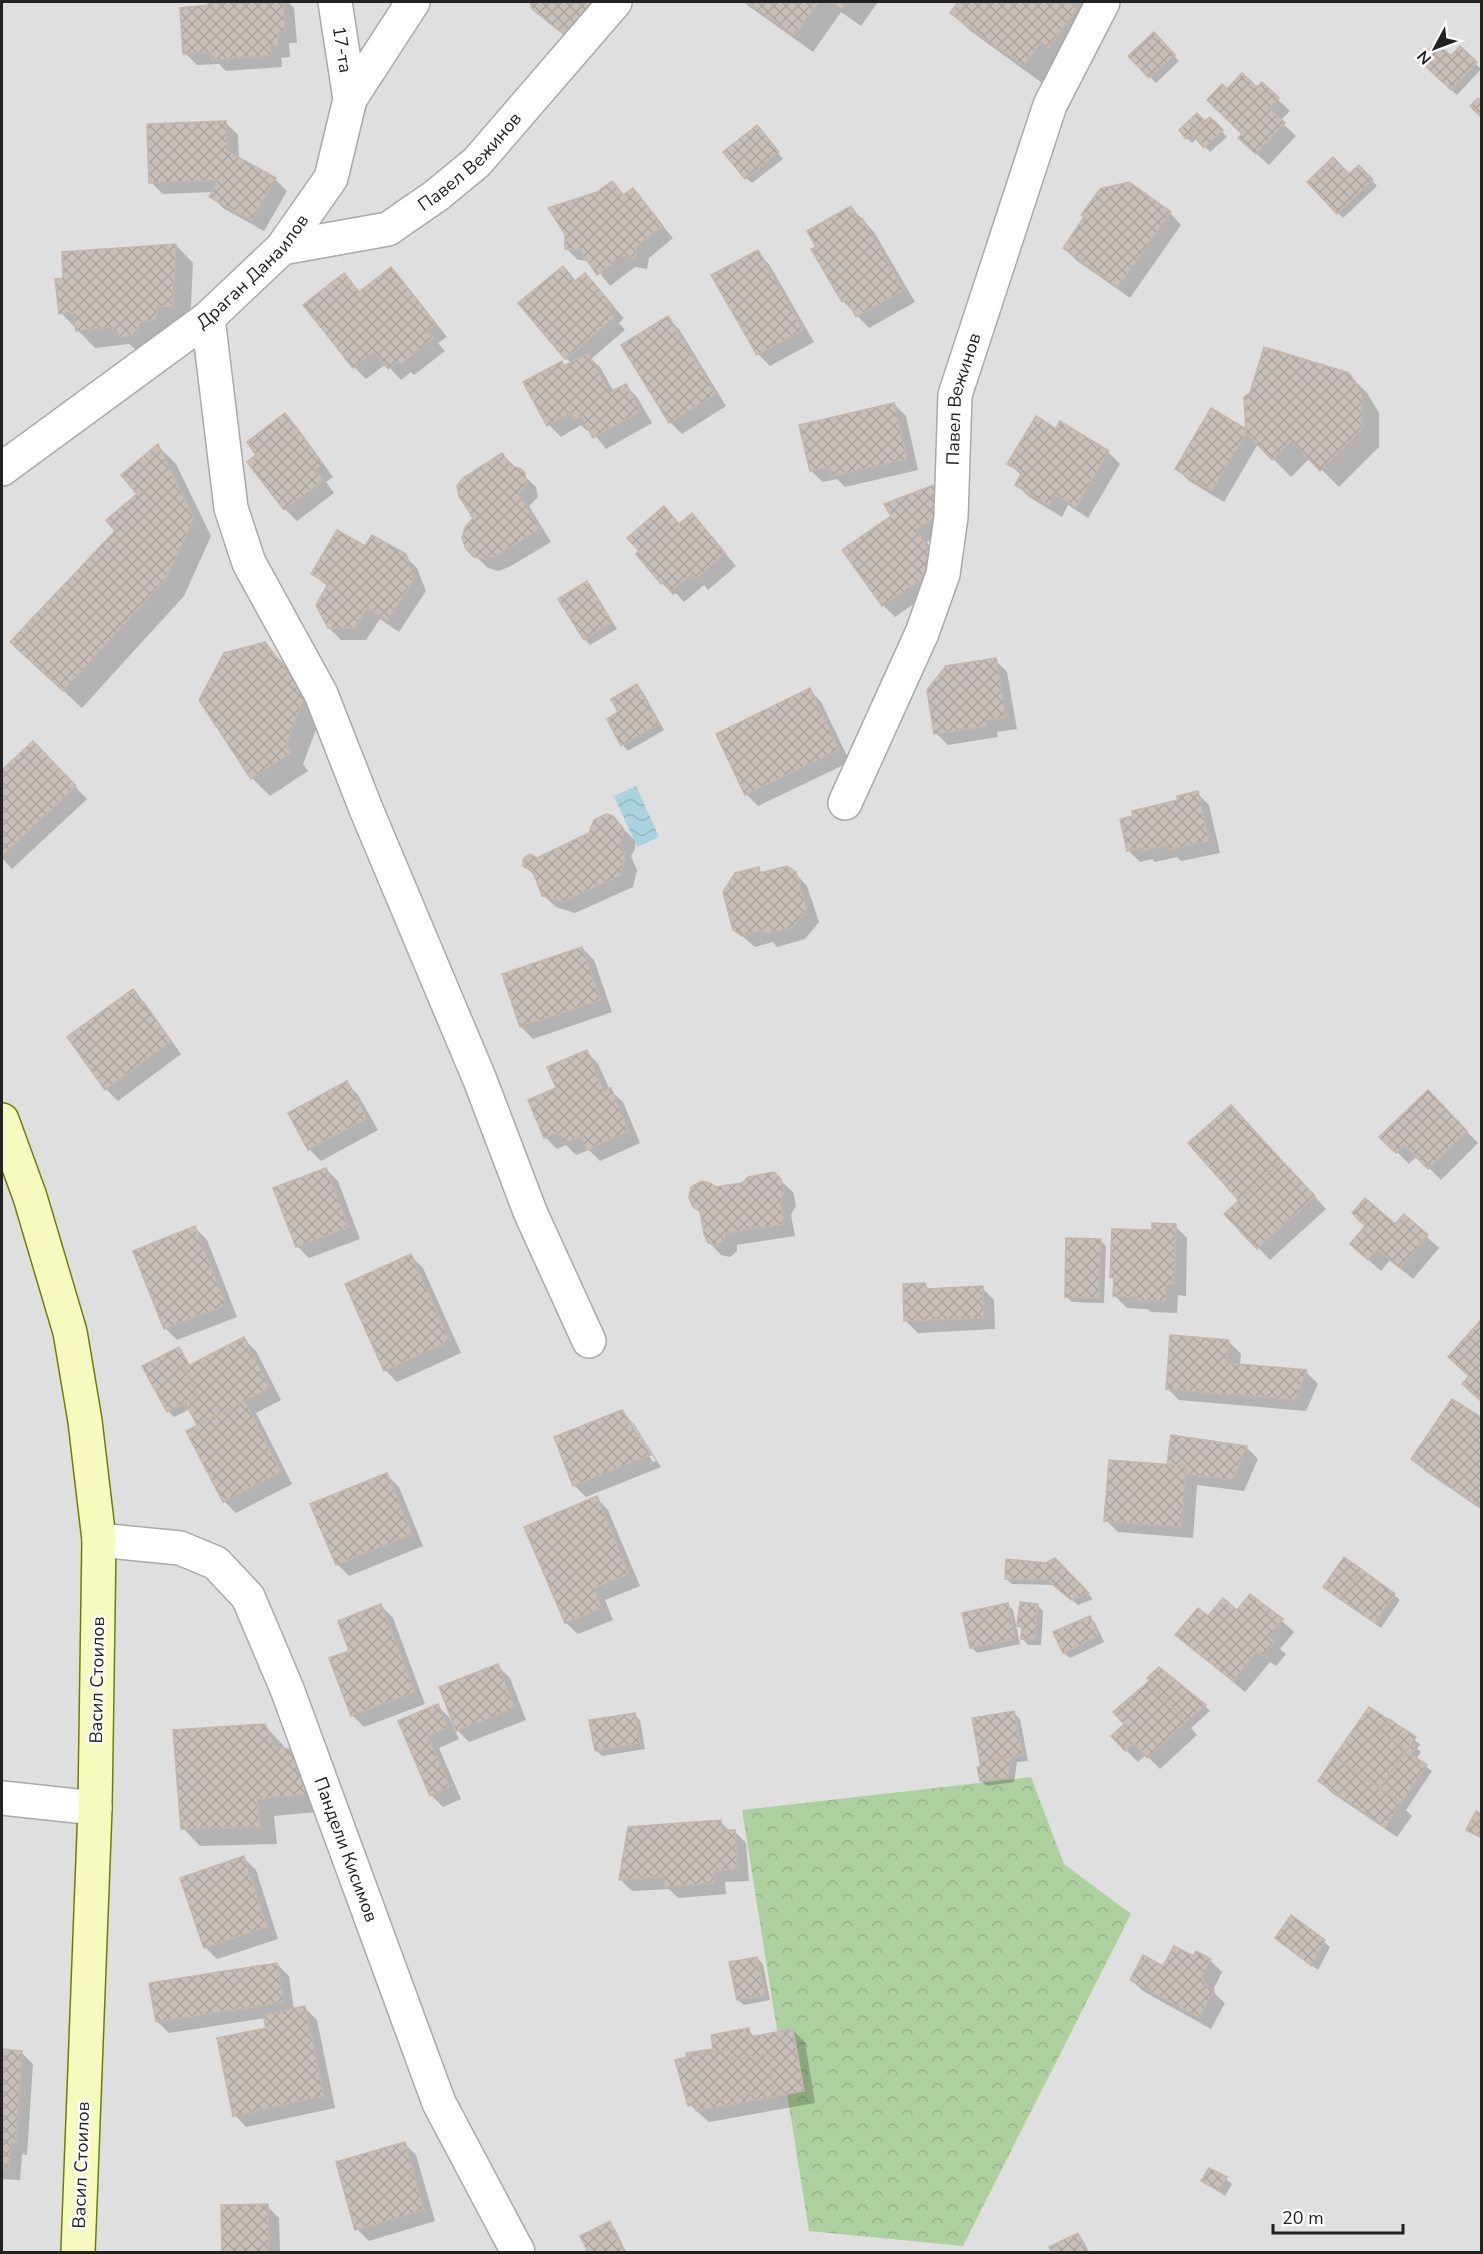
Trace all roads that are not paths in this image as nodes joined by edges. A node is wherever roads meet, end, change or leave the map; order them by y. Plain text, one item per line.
1 (335, 2) edge
2 (413, 2) edge
3 (615, 2) edge
4 (1103, 2) edge
5 (350, 99) junction
6 (282, 248) junction
7 (208, 318) junction
8 (2, 469) edge
9 (845, 803) dead end
10 (2, 1120) edge
11 (589, 1341) dead end
12 (99, 1540) junction
13 (2, 1798) edge
14 (94, 1808) junction
15 (78, 2253) edge
16 (519, 2253) edge

1 - 5 street, 17-та
2 - 5 street, Драган Данаилов
3 - 6 street, Павел Вежинов
4 - 9 street, Павел Вежинов
5 - 6 street, Драган Данаилов
6 - 7 street, Драган Данаилов
7 - 8 street, Драган Данаилов
7 - 11 street
10 - 12 street, Васил Стоилов
12 - 14 street, Васил Стоилов
12 - 16 street, Пандели Кисимов
13 - 14 street
14 - 15 street, Васил Стоилов

